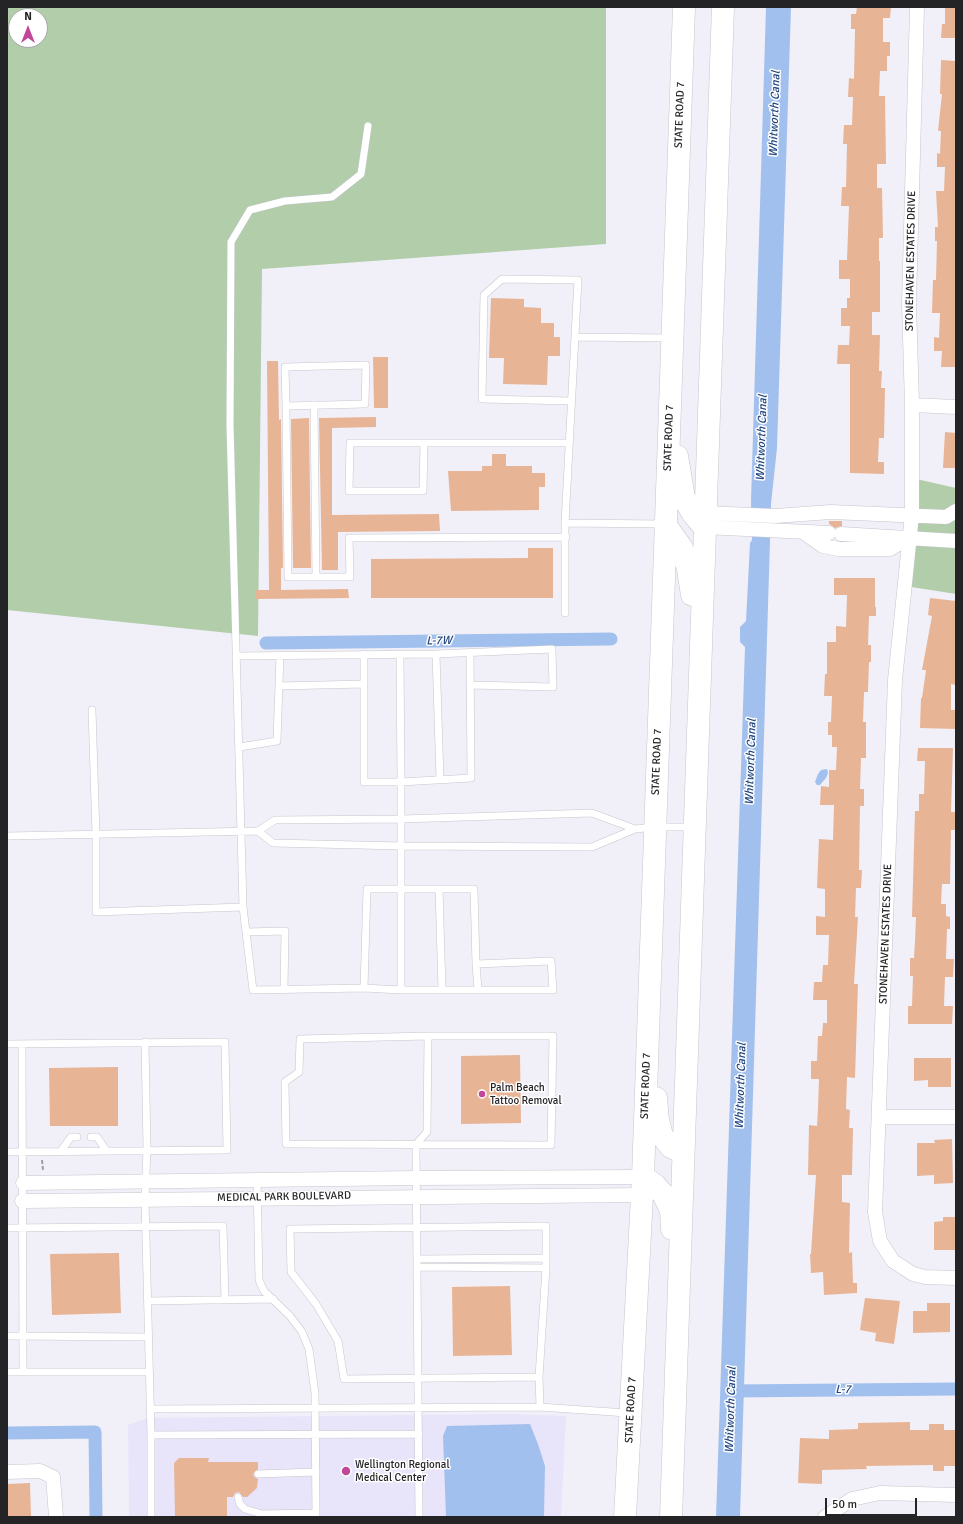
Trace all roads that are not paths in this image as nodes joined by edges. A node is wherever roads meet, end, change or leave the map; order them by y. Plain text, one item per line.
1 (684, 7) edge
2 (723, 7) edge
3 (917, 7) edge
4 (368, 126) dead end
5 (575, 337) junction
6 (673, 338) junction
7 (571, 401) junction
8 (314, 405) junction
9 (912, 405) junction
10 (286, 406) junction
11 (956, 407) edge
12 (670, 414) junction
13 (424, 443) junction
14 (569, 443) junction
15 (861, 513) junction
16 (951, 514) edge
17 (912, 515) junction
18 (704, 520) junction
19 (565, 523) junction
20 (775, 523) junction
21 (665, 524) junction
22 (803, 532) junction
23 (860, 534) junction
24 (566, 537) junction
25 (910, 537) junction
26 (950, 540) edge
27 (860, 550) junction
28 (316, 577) junction
29 (564, 613) dead end
30 (470, 652) junction
31 (364, 654) junction
32 (400, 654) junction
33 (436, 654) junction
34 (280, 655) junction
35 (236, 656) junction
36 (700, 661) junction
37 (364, 684) junction
38 (472, 685) junction
39 (279, 686) junction
40 (92, 710) dead end
41 (239, 747) junction
42 (440, 779) junction
43 (401, 782) junction
44 (401, 819) junction
45 (694, 827) junction
46 (645, 828) junction
47 (242, 830) junction
48 (258, 830) junction
49 (96, 835) junction
50 (7, 836) edge
51 (401, 846) junction
52 (401, 889) junction
53 (439, 889) junction
54 (243, 907) junction
55 (246, 932) junction
56 (476, 964) junction
57 (364, 988) junction
58 (284, 989) junction
59 (401, 990) junction
60 (442, 990) junction
61 (478, 990) junction
62 (648, 1009) junction
63 (428, 1036) junction
64 (145, 1042) junction
65 (7, 1044) edge
66 (22, 1044) junction
67 (879, 1117) junction
68 (956, 1117) edge
69 (77, 1137) dead end
70 (91, 1137) dead end
71 (416, 1144) junction
72 (106, 1150) junction
73 (147, 1150) junction
74 (61, 1151) junction
75 (7, 1152) edge
76 (23, 1152) junction
77 (683, 1152) junction
78 (545, 1177) junction
79 (416, 1178) junction
80 (257, 1180) junction
81 (145, 1181) junction
82 (23, 1182) junction
83 (642, 1186) junction
84 (546, 1195) junction
85 (416, 1196) junction
86 (258, 1198) junction
87 (146, 1199) junction
88 (22, 1201) junction
89 (146, 1226) junction
90 (23, 1227) junction
91 (7, 1228) edge
92 (417, 1229) junction
93 (417, 1258) junction
94 (546, 1258) junction
95 (417, 1267) junction
96 (546, 1268) junction
97 (956, 1278) edge
98 (678, 1285) junction
99 (273, 1299) junction
100 (225, 1300) junction
101 (148, 1301) junction
102 (7, 1336) edge
103 (23, 1336) junction
104 (148, 1337) junction
105 (7, 1372) edge
106 (23, 1372) junction
107 (149, 1372) junction
108 (539, 1376) junction
109 (418, 1379) junction
110 (540, 1407) junction
111 (419, 1408) junction
112 (150, 1409) junction
113 (315, 1409) junction
114 (630, 1413) junction
115 (419, 1434) junction
116 (151, 1435) junction
117 (315, 1436) junction
118 (7, 1472) edge
119 (316, 1472) junction
120 (258, 1474) dead end
121 (956, 1495) edge
122 (238, 1497) dead end
123 (316, 1515) edge
124 (826, 1515) edge
125 (56, 1517) edge
126 (151, 1517) edge
127 (419, 1517) edge
128 (625, 1517) edge
129 (671, 1517) edge

1 - 6 main road, STATE ROAD 7
2 - 18 main road
3 - 9 street, STONEHAVEN ESTATES DRIVE
4 - 35 lane
5 - 6 lane
5 - 7 lane
5 - 7 lane
6 - 12 main road, STATE ROAD 7
7 - 14 lane
8 - 10 lane
8 - 10 lane
8 - 28 lane
9 - 11 street
9 - 17 street, STONEHAVEN ESTATES DRIVE
10 - 28 lane
12 - 18 main road
12 - 21 main road, STATE ROAD 7
13 - 13 lane
13 - 14 lane
14 - 19 lane
15 - 17 street
15 - 20 street
15 - 23 street
16 - 17 street
16 - 26 street
17 - 25 street, STONEHAVEN ESTATES DRIVE
18 - 20 street
18 - 36 main road
19 - 21 lane
19 - 24 lane
20 - 22 street
21 - 36 main road
21 - 46 main road, STATE ROAD 7
22 - 23 street
22 - 27 street
23 - 25 street
23 - 27 street
24 - 28 lane
24 - 29 lane
25 - 26 street
25 - 27 street
25 - 67 street, STONEHAVEN ESTATES DRIVE
30 - 33 lane
30 - 38 lane
30 - 38 lane
31 - 32 lane
31 - 34 lane
31 - 37 lane
32 - 33 lane
32 - 43 lane
33 - 42 lane
34 - 35 lane
34 - 39 lane
35 - 41 lane
36 - 45 main road
37 - 39 lane
37 - 43 lane
38 - 42 lane
39 - 41 lane
40 - 49 lane
41 - 47 lane
42 - 43 lane
43 - 44 lane
44 - 46 lane
44 - 48 lane
44 - 51 lane
45 - 46 lane
45 - 77 main road
46 - 51 lane
46 - 62 main road, STATE ROAD 7
47 - 48 lane
47 - 49 lane
47 - 54 lane
48 - 51 lane
49 - 50 lane
49 - 54 lane
51 - 52 lane
52 - 53 lane
52 - 57 lane
52 - 59 lane
53 - 56 lane
53 - 60 lane
54 - 55 lane
55 - 58 lane
55 - 58 lane
56 - 61 lane
56 - 61 lane
57 - 58 lane
57 - 59 lane
59 - 60 lane
60 - 61 lane
62 - 77 main road
62 - 83 main road, STATE ROAD 7
63 - 71 lane
63 - 71 lane
63 - 71 lane
64 - 66 lane
64 - 73 lane
64 - 73 lane
65 - 66 lane
66 - 76 lane
67 - 68 street
67 - 97 street, STONEHAVEN ESTATES DRIVE
69 - 74 lane
70 - 72 lane
71 - 79 lane
72 - 73 lane
72 - 74 lane
73 - 81 lane
74 - 76 lane
75 - 76 lane
76 - 82 lane
77 - 98 main road
78 - 79 street, MEDICAL PARK BOULEVARD
78 - 83 street, MEDICAL PARK BOULEVARD
78 - 84 street
79 - 80 street, MEDICAL PARK BOULEVARD
79 - 85 lane
80 - 81 street, MEDICAL PARK BOULEVARD
80 - 86 lane
81 - 82 street, MEDICAL PARK BOULEVARD
81 - 87 lane
82 - 88 lane
83 - 84 street, MEDICAL PARK BOULEVARD
83 - 98 main road
83 - 114 main road, STATE ROAD 7
84 - 85 street, MEDICAL PARK BOULEVARD
85 - 86 street, MEDICAL PARK BOULEVARD
85 - 92 lane
86 - 87 street, MEDICAL PARK BOULEVARD
86 - 99 lane
87 - 88 street, MEDICAL PARK BOULEVARD
87 - 89 lane
88 - 90 lane
89 - 90 lane
89 - 100 lane
89 - 101 lane
90 - 91 lane
90 - 103 lane
92 - 93 lane
92 - 94 lane
92 - 109 lane
93 - 94 lane
93 - 95 lane
94 - 96 lane
95 - 96 lane
95 - 109 lane
96 - 108 lane
98 - 129 main road
99 - 100 lane
99 - 113 lane
100 - 101 lane
101 - 104 lane
102 - 103 lane
103 - 104 lane
103 - 106 lane
104 - 107 lane
105 - 106 lane
106 - 107 lane
107 - 112 lane
108 - 109 lane
108 - 110 lane
109 - 111 lane
110 - 111 lane
110 - 114 lane
111 - 113 lane
111 - 115 lane
112 - 113 lane
112 - 116 lane
113 - 117 lane
114 - 128 main road, STATE ROAD 7
115 - 117 lane
115 - 127 lane
116 - 117 lane
116 - 126 lane
117 - 119 lane
118 - 125 street
119 - 120 lane
119 - 123 lane
121 - 124 street
122 - 123 lane

